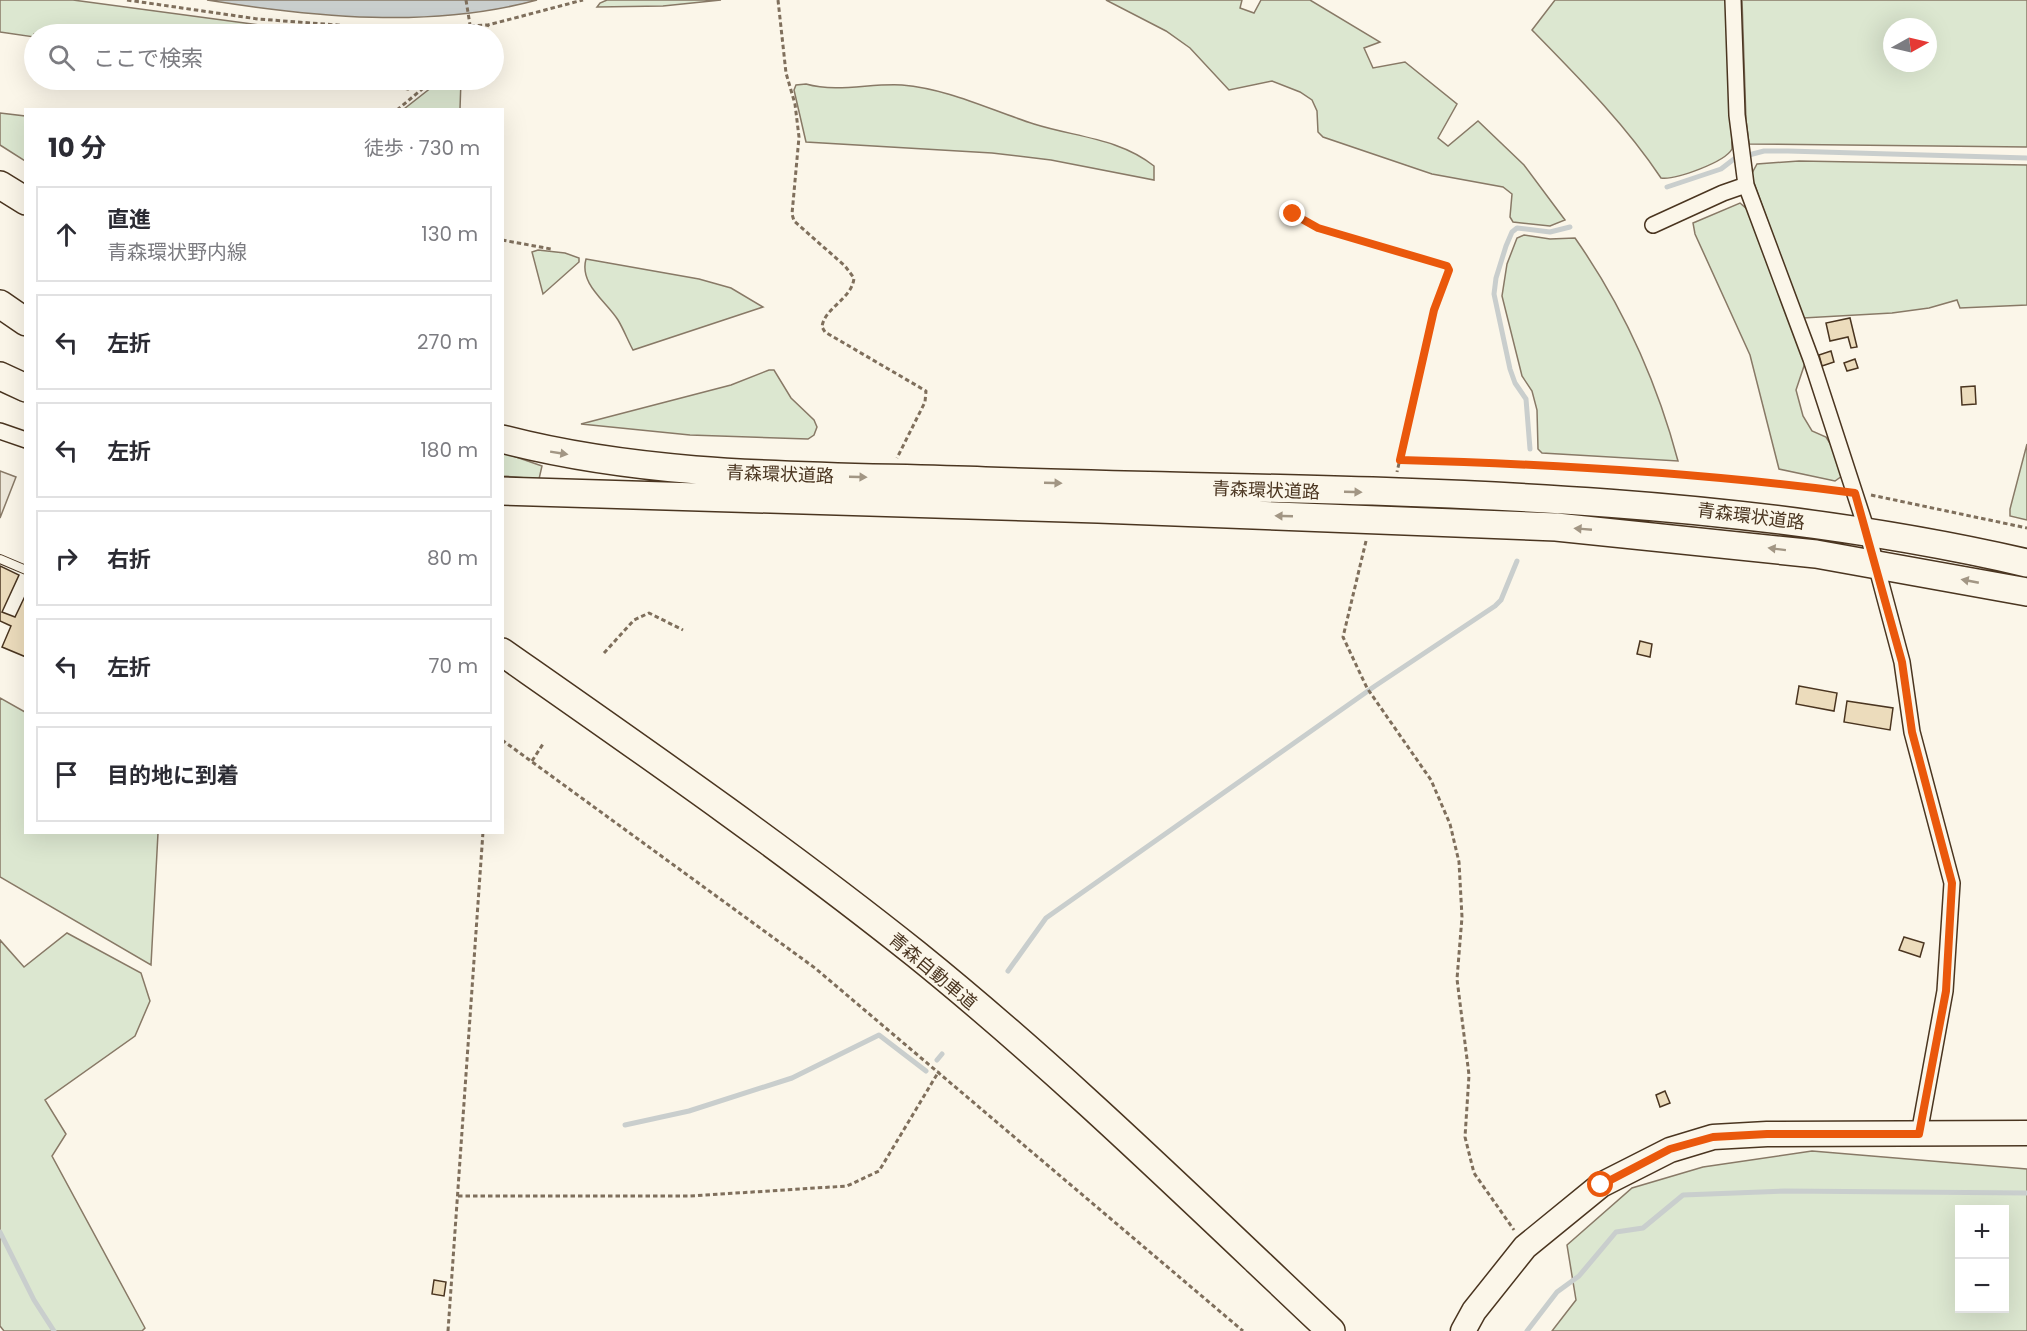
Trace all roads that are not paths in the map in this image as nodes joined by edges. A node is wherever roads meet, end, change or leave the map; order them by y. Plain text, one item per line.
1 (1733, 0) edge
2 (0, 185) edge
3 (1746, 185) junction
4 (24, 200) edge
5 (1653, 225) dead end
6 (0, 304) edge
7 (24, 321) edge
8 (0, 376) edge
9 (24, 387) edge
10 (0, 430) edge
11 (24, 439) edge
12 (504, 440) edge
13 (504, 491) edge
14 (1867, 531) junction
15 (0, 558) edge
16 (1876, 563) junction
17 (2027, 564) edge
18 (24, 569) edge
19 (2027, 592) edge
20 (504, 653) edge
21 (2027, 1133) edge
22 (1919, 1134) junction
23 (1331, 1331) edge
24 (1463, 1331) edge

1 - 3 street
2 - 4 highway
3 - 5 street
3 - 14 street
6 - 7 highway
8 - 9 highway
10 - 11 street
12 -> 14 highway, 青森環状道路
16 -> 13 highway, 青森環状道路
14 - 16 street
14 - 17 highway, 青森環状道路
15 - 18 lane
19 -> 16 highway, 青森環状道路
16 - 22 street
20 - 23 highway, 青森自動車道
21 - 22 main road
22 - 24 main road

